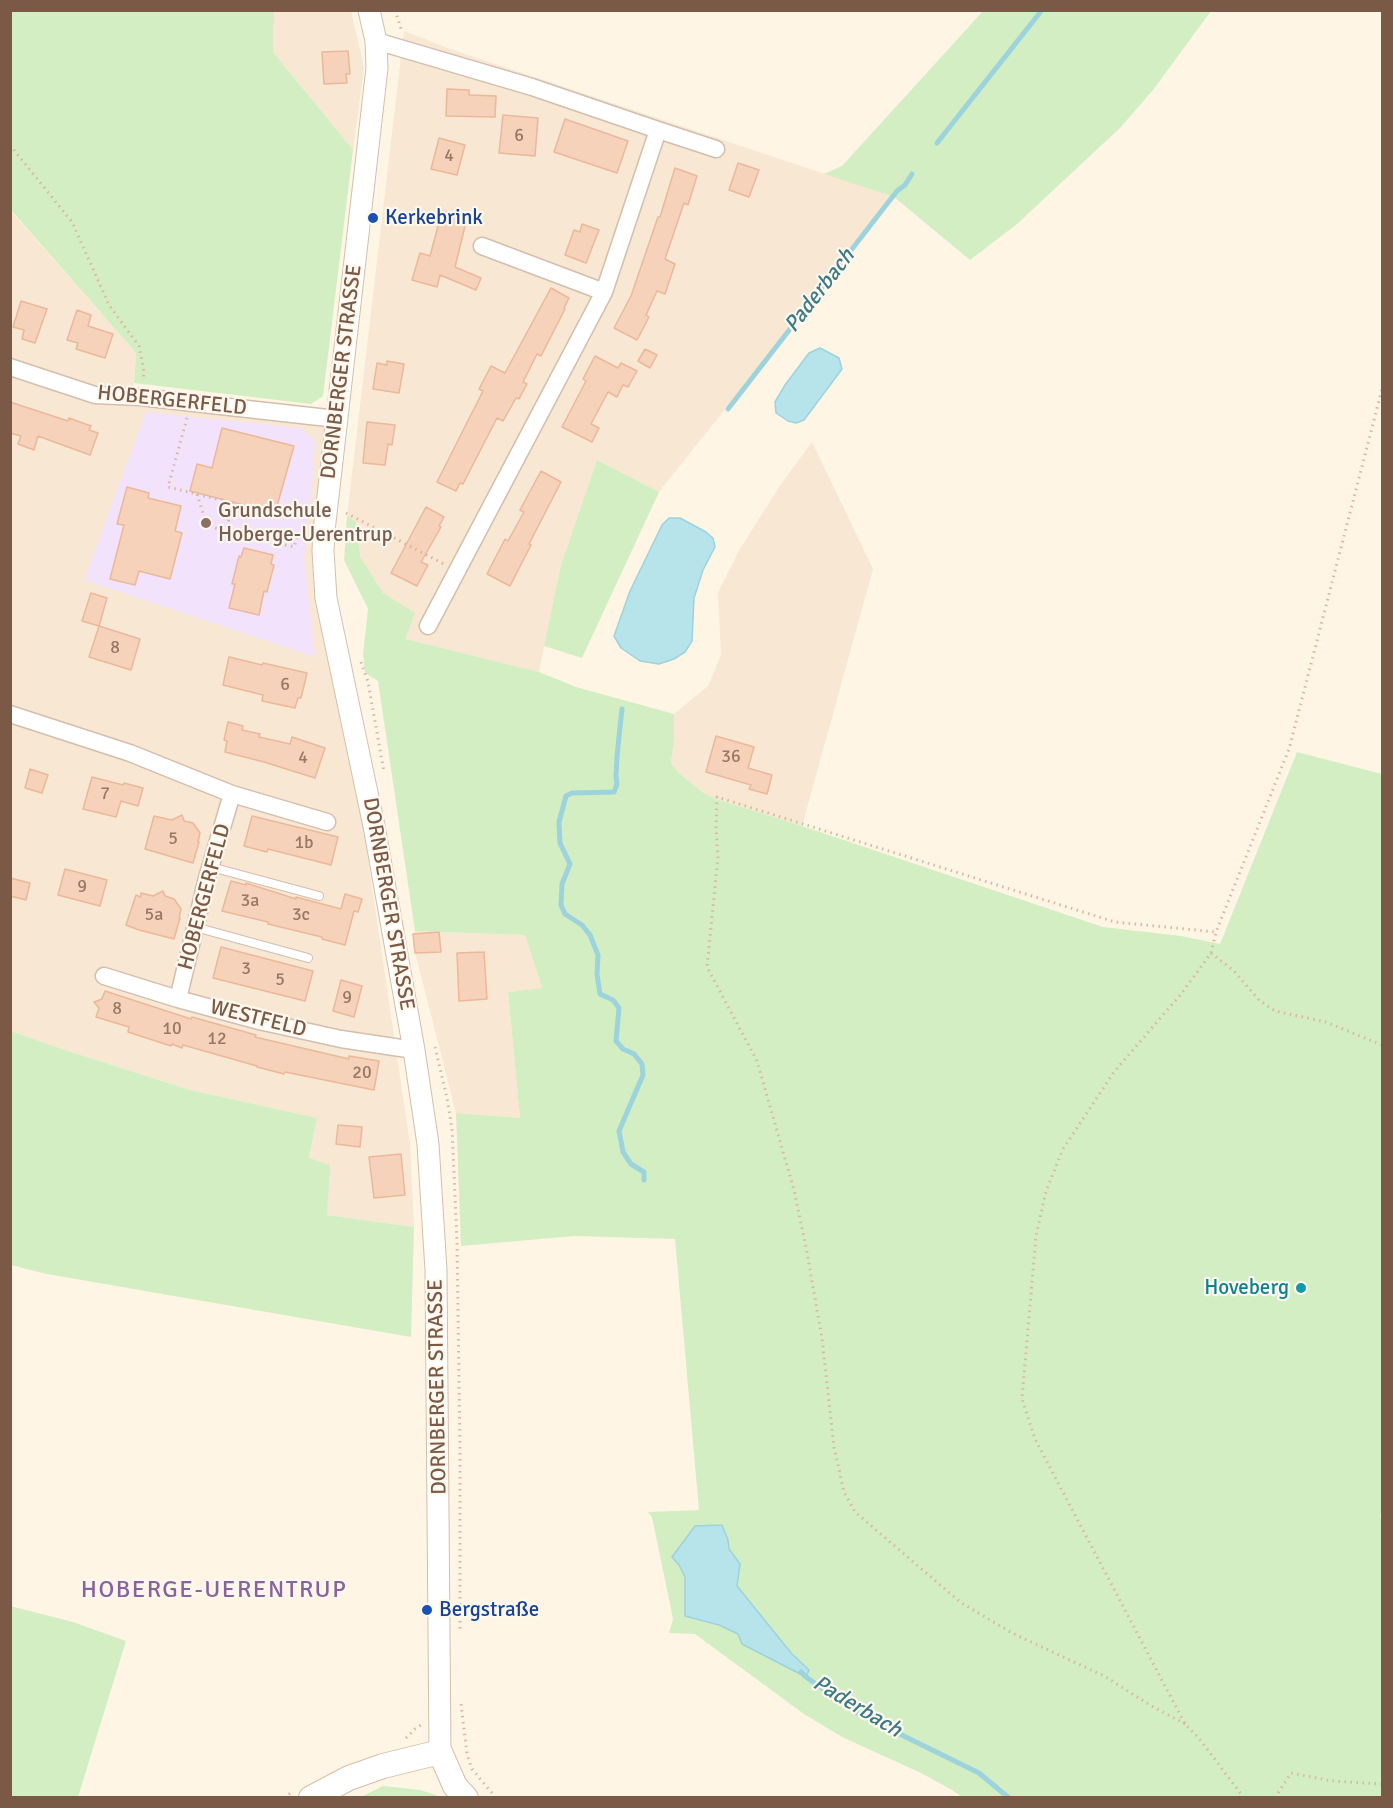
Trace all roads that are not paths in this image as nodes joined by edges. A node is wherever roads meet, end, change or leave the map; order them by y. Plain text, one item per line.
1 (369, 10) edge
2 (386, 44) junction
3 (658, 130) junction
4 (716, 149) dead end
5 (482, 246) dead end
6 (604, 292) junction
7 (10, 368) edge
8 (337, 419) junction
9 (428, 626) dead end
10 (10, 714) edge
11 (232, 794) junction
12 (327, 822) dead end
13 (211, 867) junction
14 (319, 896) dead end
15 (195, 927) junction
16 (308, 958) dead end
17 (104, 976) dead end
18 (178, 999) junction
19 (414, 1050) junction
20 (440, 1752) junction
21 (311, 1797) edge
22 (466, 1797) edge

1 - 2 street, DORNBERGER STRASSE
2 - 3 street
2 - 8 street, DORNBERGER STRASSE
3 - 4 street
3 - 6 street
5 - 6 street
6 - 9 street
7 - 8 street, HOBERGERFELD
8 - 19 street, DORNBERGER STRASSE
10 - 11 street, HOBERGERFELD
11 - 12 street, HOBERGERFELD
11 - 13 street, HOBERGERFELD
13 - 14 lane
13 - 15 street, HOBERGERFELD
15 - 16 lane
15 - 18 street, HOBERGERFELD
17 - 18 street, WESTFELD
18 - 19 street, WESTFELD
19 - 20 street, DORNBERGER STRASSE
20 - 21 main road
20 - 22 main road, DORNBERGER STRASSE

